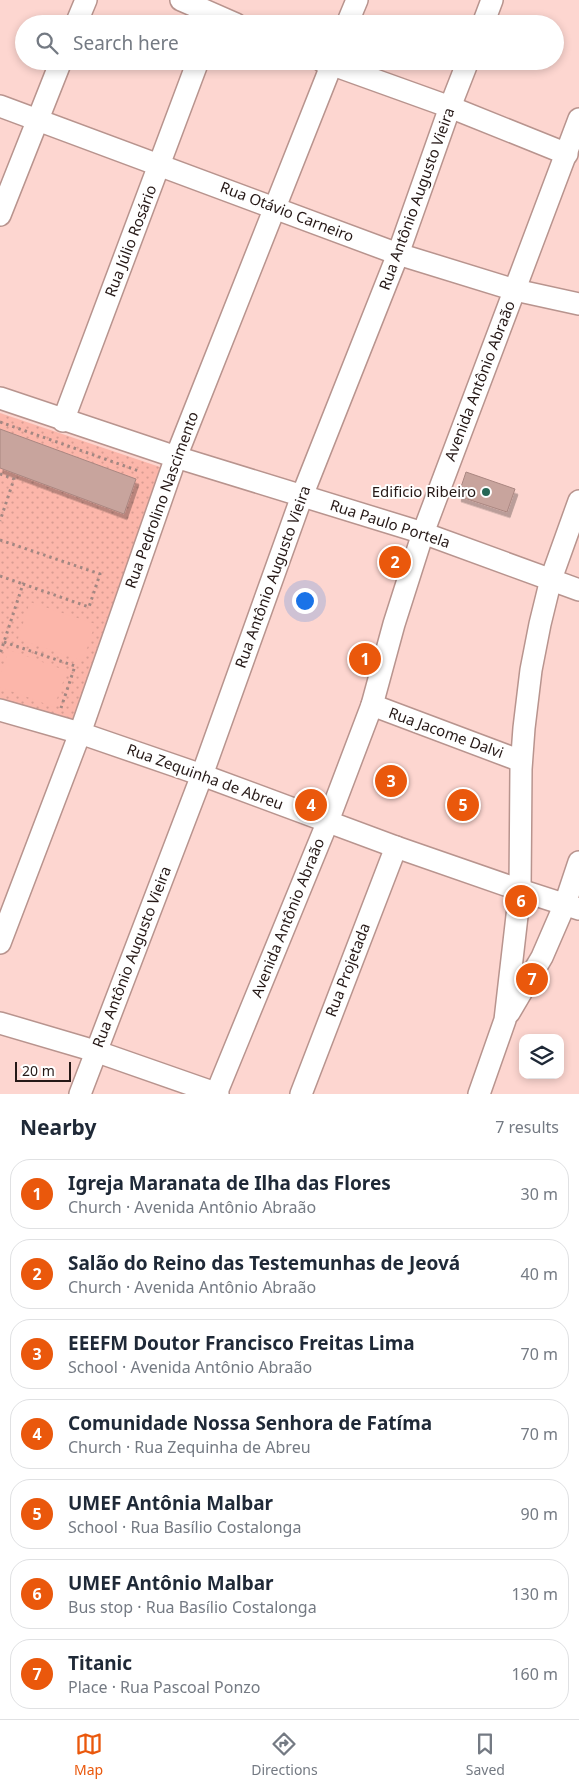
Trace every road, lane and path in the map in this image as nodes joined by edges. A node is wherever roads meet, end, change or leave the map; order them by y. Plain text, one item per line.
1 (86, 0) edge
2 (181, 0) edge
3 (356, 0) edge
4 (492, 0) edge
5 (216, 13) edge
6 (80, 15) edge
7 (350, 15) edge
8 (486, 15) edge
9 (57, 70) edge
10 (195, 70) edge
11 (326, 70) edge
12 (351, 70) edge
13 (464, 70) edge
14 (0, 106) edge
15 (450, 107) junction
16 (579, 119) edge
17 (38, 120) junction
18 (566, 154) junction
19 (160, 164) junction
20 (274, 208) junction
21 (0, 214) edge
22 (398, 254) junction
23 (515, 290) junction
24 (579, 304) edge
25 (0, 398) edge
26 (64, 420) junction
27 (0, 422) edge
28 (176, 457) junction
29 (139, 471) dead end
30 (0, 474) edge
31 (302, 496) junction
32 (579, 501) edge
33 (0, 521) edge
34 (423, 533) junction
35 (0, 540) edge
36 (0, 576) edge
37 (551, 579) junction
38 (23, 584) junction
39 (579, 590) edge
40 (4, 642) junction
41 (0, 654) edge
42 (372, 705) junction
43 (0, 710) edge
44 (59, 713) dead end
45 (80, 733) junction
46 (521, 761) junction
47 (202, 775) junction
48 (328, 821) junction
49 (396, 846) junction
50 (579, 862) edge
51 (520, 890) junction
52 (572, 906) edge
53 (0, 943) edge
54 (506, 1020) junction
55 (0, 1023) edge
56 (95, 1051) junction
57 (80, 1094) edge
58 (217, 1094) edge
59 (301, 1094) edge
60 (479, 1094) edge

1 - 6 street
2 - 5 street
3 - 7 street
4 - 8 street
9 - 17 street
10 - 19 street, Rua Júlio Rosário
11 - 20 street, Rua Pedrolino Nascimento
12 - 15 street
13 - 15 street, Rua Antônio Augusto Vieira
14 - 17 street, Rua Otávio Carneiro
15 - 18 street
15 - 22 street, Rua Antônio Augusto Vieira
16 - 18 street, Avenida Antônio Abraão
17 - 19 street, Rua Otávio Carneiro
17 - 21 street
18 - 23 street, Avenida Antônio Abraão
19 - 20 street, Rua Otávio Carneiro
19 - 26 street, Rua Júlio Rosário
20 - 22 street, Rua Otávio Carneiro
20 - 28 street, Rua Pedrolino Nascimento
22 - 23 street, Rua Otávio Carneiro
22 - 31 street, Rua Antônio Augusto Vieira
23 - 24 street, Rua Otávio Carneiro
23 - 34 street, Avenida Antônio Abraão
25 - 26 street, Rua Paulo Portela
26 - 28 street, Rua Paulo Portela
27 - 29 path
28 - 31 street, Rua Paulo Portela
28 - 45 street, Rua Pedrolino Nascimento
30 - 33 path
31 - 34 street, Rua Paulo Portela
31 - 47 street, Rua Antônio Augusto Vieira
32 - 37 street
34 - 37 street, Rua Paulo Portela
34 - 42 street, Avenida Antônio Abraão
35 - 38 path
36 - 38 path
37 - 39 street, Rua Paulo Portela
37 - 46 street
38 - 40 path
40 - 41 path
40 - 44 path
42 - 46 street, Rua Jacome Dalvi
42 - 48 street, Avenida Antônio Abraão
43 - 45 street, Rua Zequinha de Abreu
45 - 47 street, Rua Zequinha de Abreu
45 - 53 street, Rua Pedrolino Nascimento
46 - 51 street
47 - 48 street, Rua Zequinha de Abreu
47 - 56 street, Rua Antônio Augusto Vieira
48 - 49 street, Rua Zequinha de Abreu
48 - 58 street, Avenida Antônio Abraão
49 - 51 street, Rua Zequinha de Abreu
49 - 59 street, Rua Projetada
50 - 52 street
51 - 52 street, Rua Zequinha de Abreu
51 - 54 street
52 - 54 street
54 - 60 street
55 - 56 street
56 - 57 street, Rua Antônio Augusto Vieira
56 - 58 street

